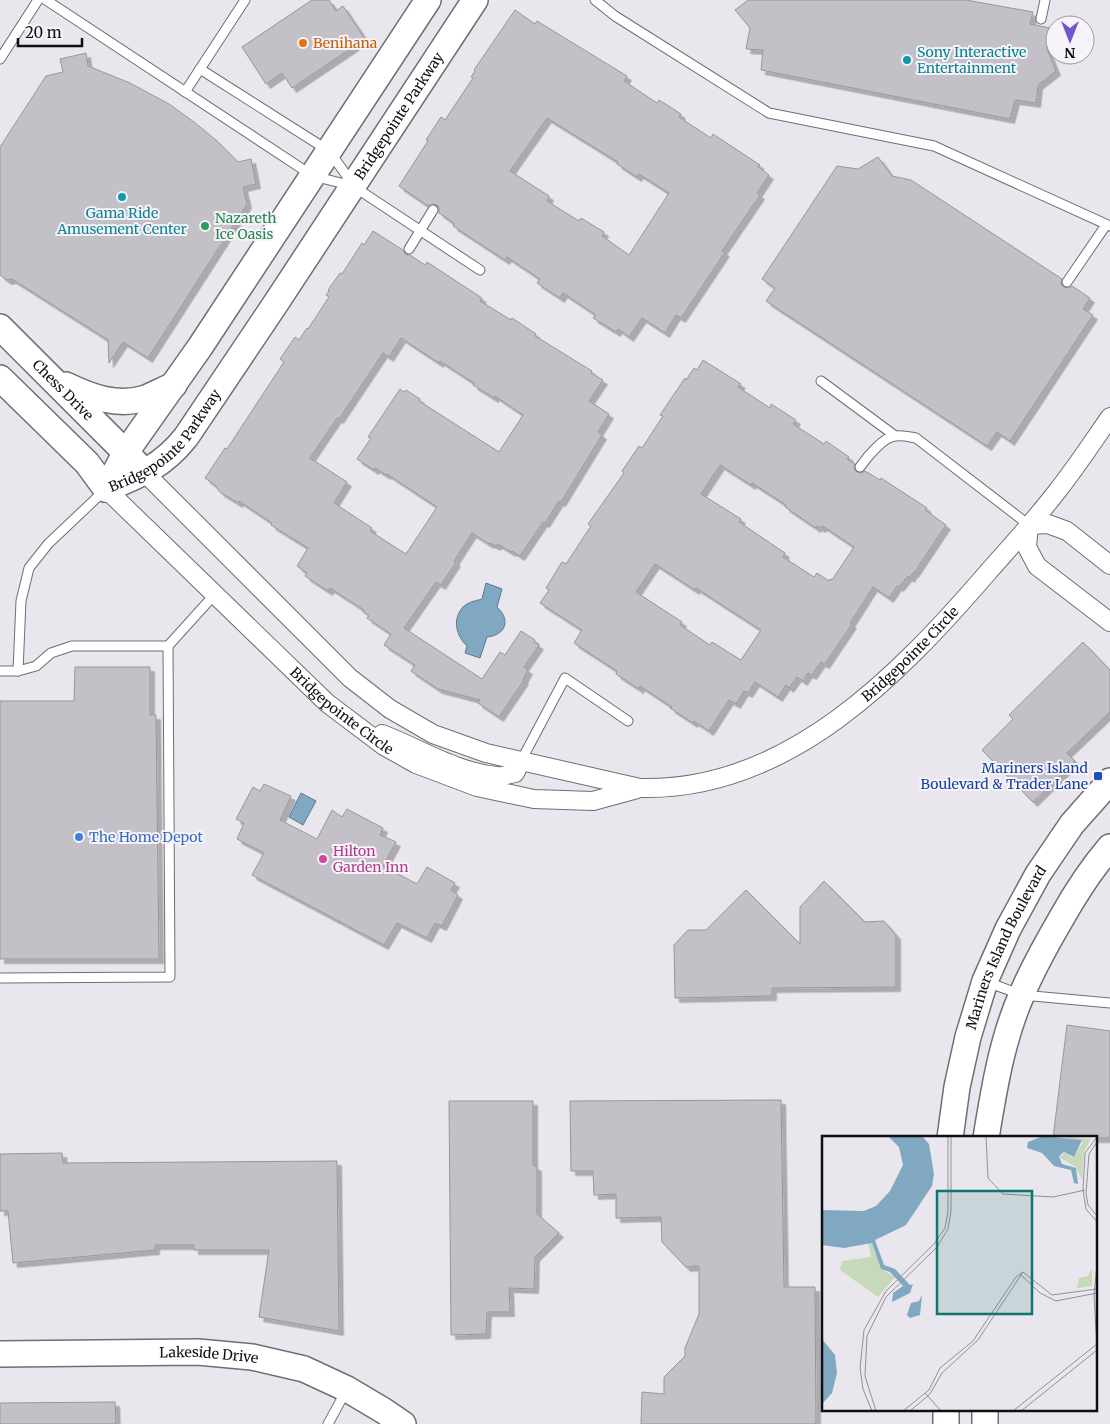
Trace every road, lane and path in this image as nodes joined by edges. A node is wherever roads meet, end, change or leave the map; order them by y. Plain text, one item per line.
1 (38, 0) edge
2 (46, 0) edge
3 (245, 0) edge
4 (428, 0) edge
5 (475, 0) edge
6 (595, 0) edge
7 (1045, 0) edge
8 (1041, 19) dead end
9 (0, 59) edge
10 (200, 69) junction
11 (185, 92) junction
12 (329, 151) junction
13 (313, 176) junction
14 (353, 186) junction
15 (433, 210) dead end
16 (1108, 226) edge
17 (420, 230) junction
18 (409, 250) dead end
19 (480, 270) dead end
20 (1067, 282) dead end
21 (0, 327) edge
22 (0, 378) edge
23 (52, 378) junction
24 (821, 381) dead end
25 (174, 385) junction
26 (1110, 416) edge
27 (894, 435) junction
28 (126, 452) junction
29 (860, 466) dead end
30 (145, 473) junction
31 (106, 489) junction
32 (1029, 525) junction
33 (1110, 565) edge
34 (214, 594) junction
35 (1110, 622) edge
36 (168, 646) junction
37 (0, 672) edge
38 (18, 672) junction
39 (628, 722) dead end
40 (353, 724) junction
41 (521, 760) junction
42 (1110, 781) edge
43 (640, 788) junction
44 (1110, 847) edge
45 (0, 978) edge
46 (985, 981) junction
47 (1022, 995) junction
48 (1110, 1003) edge
49 (950, 1136) edge
50 (986, 1136) edge
51 (0, 1354) edge
52 (347, 1389) junction
53 (328, 1424) edge
54 (402, 1424) edge

1 - 9 lane
2 - 11 lane
3 - 10 lane
4 - 12 main road, Bridgepointe Parkway
5 - 14 main road, Bridgepointe Parkway
6 - 16 lane
7 - 8 lane
10 - 11 lane
10 - 12 lane
11 - 13 lane
12 - 13 main road, Bridgepointe Parkway
12 - 14 lane
13 - 14 lane
13 - 25 main road, Bridgepointe Parkway
14 - 17 lane
14 - 30 main road, Bridgepointe Parkway
15 - 17 lane
16 - 20 lane
17 - 18 lane
17 - 19 lane
21 - 23 main road, Chess Drive
22 - 31 main road
23 - 25 main road
23 - 28 main road, Chess Drive
24 - 27 lane
25 - 28 main road, Bridgepointe Parkway
26 - 32 street, Bridgepointe Circle
27 - 29 lane
27 - 32 lane
28 - 30 main road, Bridgepointe Circle
28 - 31 main road, Bridgepointe Parkway
30 - 31 main road, Bridgepointe Parkway
30 - 41 street, Bridgepointe Circle
31 - 34 street, Bridgepointe Circle
31 - 38 lane
32 - 33 street
32 - 35 street
32 - 43 street, Bridgepointe Circle
34 - 36 lane
34 - 40 street, Bridgepointe Circle
36 - 38 lane
36 - 45 lane
37 - 38 lane
39 - 41 lane
40 - 41 street
40 - 43 street, Bridgepointe Circle
41 - 43 street, Bridgepointe Circle
42 - 46 main road, Mariners Island Boulevard
44 - 47 main road
46 - 47 lane
46 - 49 main road, Mariners Island Boulevard
47 - 48 lane
47 - 50 main road
51 - 52 main road, Lakeside Drive
52 - 53 lane
52 - 54 main road, Lakeside Drive

